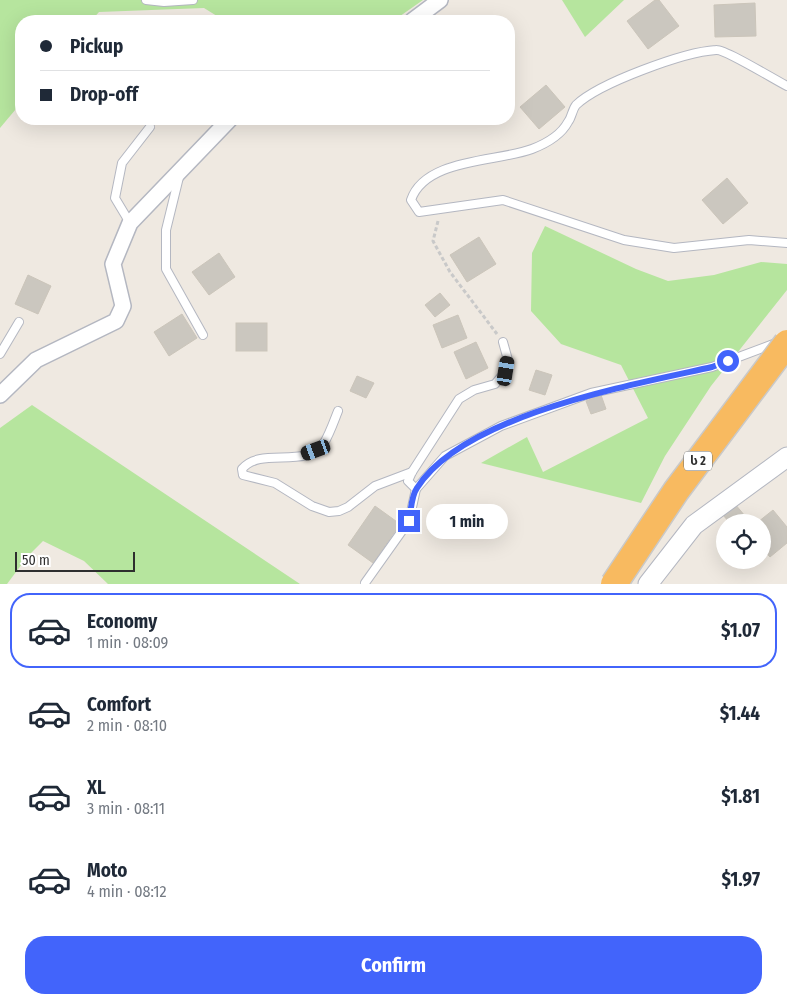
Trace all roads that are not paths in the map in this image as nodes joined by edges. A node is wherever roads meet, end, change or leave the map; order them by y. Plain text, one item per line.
1 (146, 0) edge
2 (193, 0) edge
3 (440, 0) edge
4 (420, 15) edge
5 (787, 86) edge
6 (224, 125) edge
7 (150, 127) dead end
8 (181, 170) junction
9 (130, 223) junction
10 (787, 243) edge
11 (19, 322) dead end
12 (202, 335) dead end
13 (504, 342) road end
14 (787, 344) edge
15 (0, 354) edge
16 (0, 395) edge
17 (338, 411) dead end
18 (787, 456) edge
19 (412, 472) junction
20 (416, 489) junction
21 (365, 583) dead end
22 (614, 584) edge
23 (648, 584) edge

1 - 2 lane
3 - 4 street
5 - 10 lane
6 - 8 street
7 - 9 lane
8 - 9 street
8 - 12 lane
9 - 16 street
11 - 15 lane
13 - 19 lane
14 - 20 lane
14 - 22 highway, ს 2, bridge
17 - 19 lane
18 - 23 street
19 - 20 lane
20 - 21 lane

